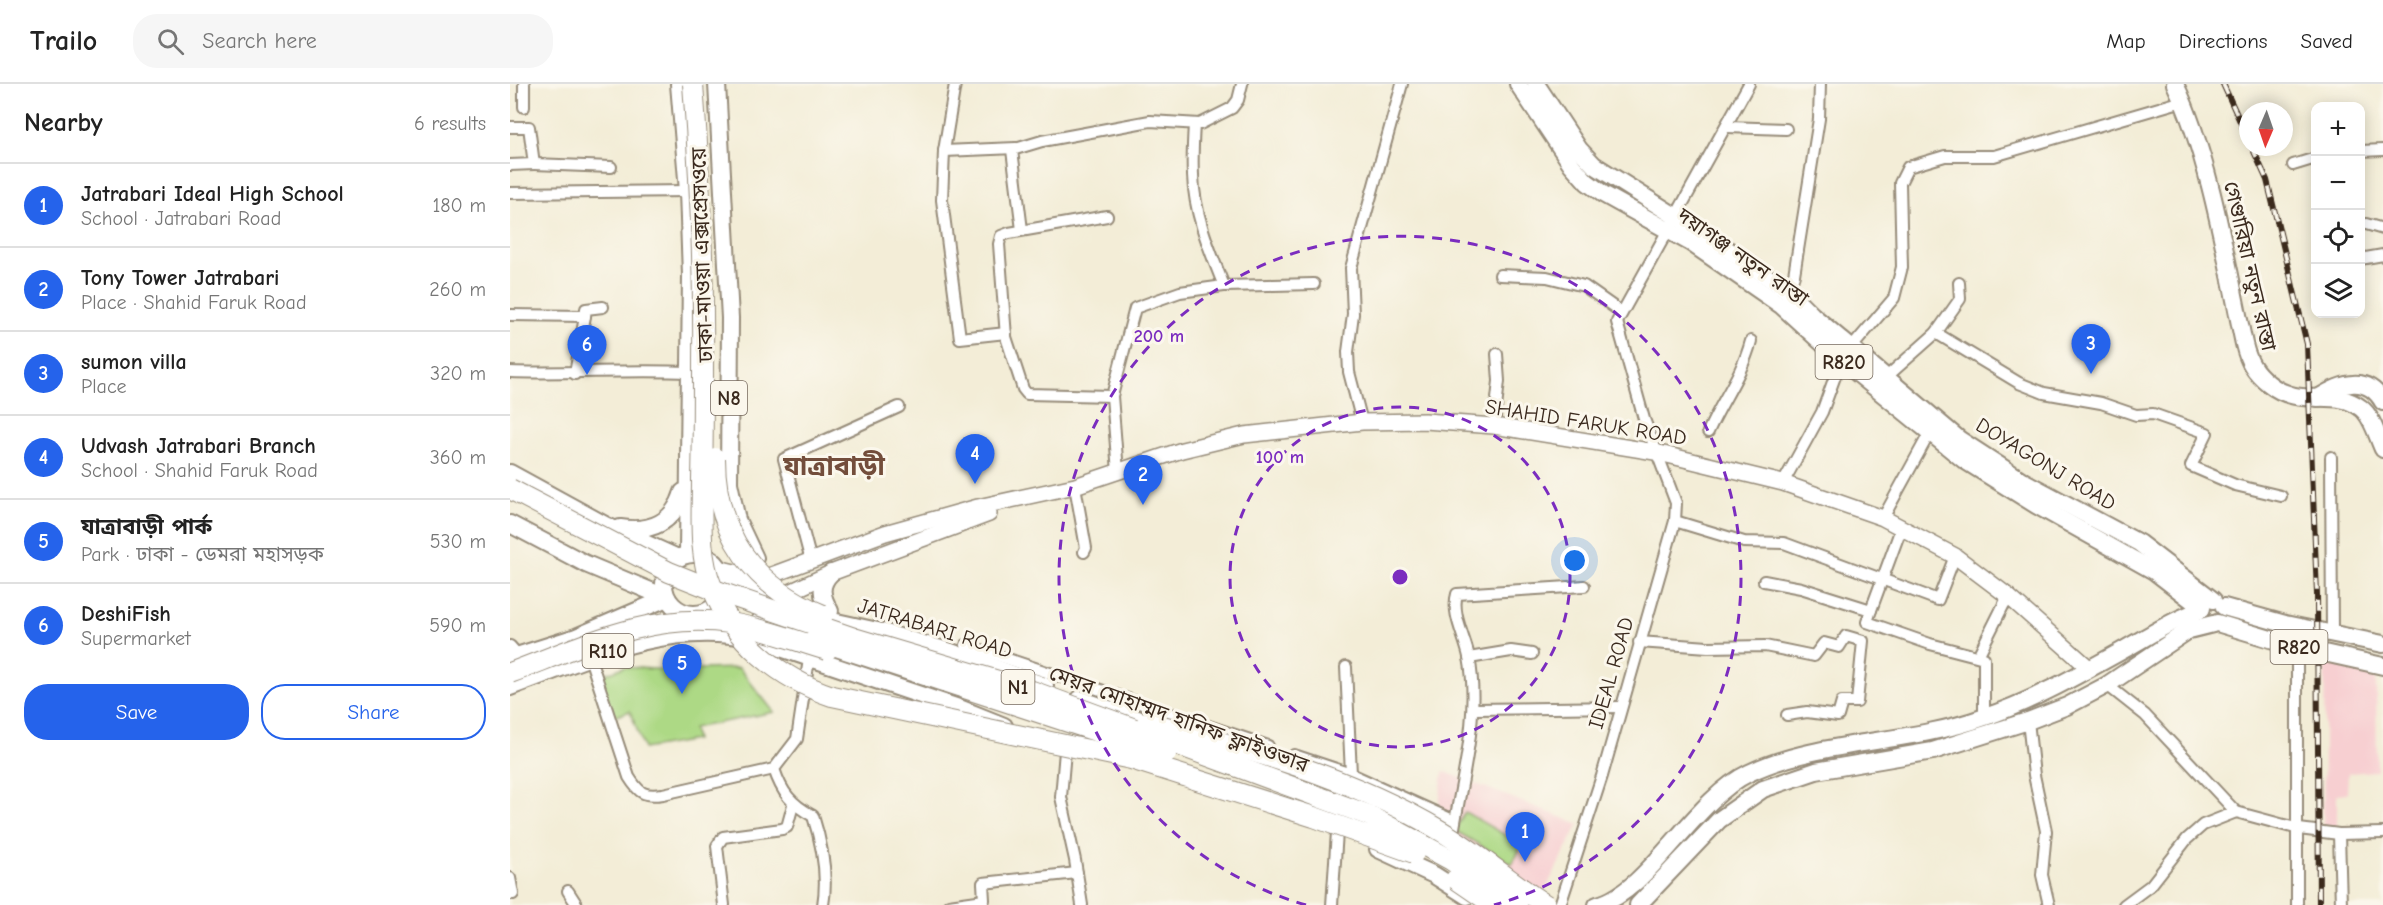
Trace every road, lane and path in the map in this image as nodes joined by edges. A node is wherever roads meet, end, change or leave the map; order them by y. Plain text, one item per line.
1 (524, 84) edge
2 (680, 84) edge
3 (693, 84) edge
4 (705, 84) edge
5 (717, 84) edge
6 (955, 84) edge
7 (1242, 84) edge
8 (1402, 84) edge
9 (1524, 84) edge
10 (1749, 84) edge
11 (1820, 84) edge
12 (2175, 84) edge
13 (2183, 101) junction
14 (524, 107) dead end
15 (1194, 124) junction
16 (510, 127) edge
17 (1727, 127) junction
18 (1786, 129) dead end
19 (1016, 148) junction
20 (2383, 150) edge
21 (945, 151) junction
22 (2365, 151) edge
23 (2311, 160) edge
24 (534, 164) junction
25 (510, 165) edge
26 (2293, 165) dead end
27 (611, 167) dead end
28 (688, 191) junction
29 (510, 193) edge
30 (1107, 216) dead end
31 (1672, 224) junction
32 (2366, 224) dead end
33 (2383, 229) edge
34 (1022, 231) junction
35 (2383, 255) edge
36 (2365, 258) edge
37 (1500, 275) dead end
38 (1959, 283) dead end
39 (1314, 284) dead end
40 (1224, 286) junction
41 (1786, 299) junction
42 (603, 307) dead end
43 (1621, 312) junction
44 (510, 315) edge
45 (585, 316) junction
46 (1006, 333) junction
47 (1936, 333) junction
48 (1751, 340) dead end
49 (1497, 354) dead end
50 (1846, 354) junction
51 (510, 372) edge
52 (689, 372) junction
53 (575, 374) junction
54 (1881, 383) junction
55 (1894, 395) junction
56 (1112, 396) junction
57 (2318, 398) junction
58 (2383, 402) edge
59 (899, 407) dead end
60 (1362, 422) junction
61 (1494, 426) junction
62 (1708, 432) dead end
63 (1929, 434) junction
64 (2383, 448) edge
65 (1655, 452) junction
66 (2331, 458) dead end
67 (1118, 472) junction
68 (510, 473) edge
69 (687, 476) junction
70 (1783, 483) junction
71 (1075, 486) junction
72 (510, 489) edge
73 (2281, 495) dead end
74 (1028, 498) junction
75 (510, 504) edge
76 (1883, 518) junction
77 (1675, 521) junction
78 (511, 525) edge
79 (605, 525) junction
80 (1902, 526) junction
81 (1084, 552) dead end
82 (683, 556) junction
83 (1955, 556) junction
84 (812, 561) junction
85 (720, 571) junction
86 (831, 573) junction
87 (769, 576) junction
88 (1881, 578) junction
89 (1764, 581) dead end
90 (634, 584) junction
91 (1584, 586) dead end
92 (793, 592) junction
93 (2182, 593) junction
94 (2008, 596) junction
95 (667, 598) junction
96 (771, 601) junction
97 (2210, 606) junction
98 (706, 610) junction
99 (830, 610) junction
100 (1871, 610) junction
101 (629, 615) junction
102 (2181, 618) junction
103 (1867, 622) junction
104 (2215, 623) junction
105 (882, 632) junction
106 (2332, 635) junction
107 (750, 639) junction
108 (1863, 641) junction
109 (1639, 642) junction
110 (2383, 644) edge
111 (966, 645) dead end
112 (2297, 647) junction
113 (912, 653) junction
114 (1532, 654) dead end
115 (1979, 654) junction
116 (512, 658) edge
117 (590, 658) junction
118 (809, 658) junction
119 (1469, 658) junction
120 (886, 664) junction
121 (2383, 666) edge
122 (1346, 667) dead end
123 (2089, 668) junction
124 (2107, 685) junction
125 (510, 687) edge
126 (1032, 691) junction
127 (2023, 703) junction
128 (1621, 707) junction
129 (1474, 709) junction
130 (1787, 715) dead end
131 (1984, 718) junction
132 (2028, 721) junction
133 (1065, 751) junction
134 (774, 769) junction
135 (1351, 774) junction
136 (793, 805) junction
137 (2236, 812) junction
138 (1455, 821) junction
139 (2299, 829) junction
140 (1337, 832) junction
141 (2383, 833) edge
142 (2339, 834) junction
143 (1450, 849) junction
144 (1414, 853) junction
145 (1077, 873) junction
146 (510, 878) edge
147 (568, 891) dead end
148 (513, 898) edge
149 (1625, 900) edge
150 (577, 905) edge
151 (724, 905) edge
152 (823, 905) edge
153 (949, 905) edge
154 (1082, 905) edge
155 (1332, 905) edge
156 (1480, 905) edge
157 (1494, 905) edge
158 (1517, 905) edge
159 (1526, 905) edge
160 (1546, 905) edge
161 (1560, 905) edge
162 (1597, 905) edge
163 (1638, 905) edge
164 (2049, 905) edge
165 (2124, 905) edge
166 (2297, 905) edge
167 (2341, 905) edge

1 - 14 street
2 - 28 main road, ঢাকা-মাওয়া এক্সপ্রেসওয়ে / N8
3 - 144 highway, bridge
4 - 113 highway, bridge
5 - 87 main road, ঢাকা-মাওয়া এক্সপ্রেসওয়ে / N8
6 - 21 street
7 - 15 street
8 - 60 street
9 - 31 main road, দয়াগঞ্জ নতুন রাস্তা / R820
10 - 17 street
11 - 41 street
12 - 13 main road, গেণ্ডারিয়া নতুন রাস্তা
13 - 50 street
13 - 57 main road, গেণ্ডারিয়া নতুন রাস্তা
15 - 19 street
15 - 40 street
16 - 24 street
17 - 18 street
17 - 31 street
19 - 21 street
19 - 34 street
20 - 22 street
21 - 46 street
23 - 26 street
24 - 25 street
24 - 27 street
28 - 29 street
28 - 52 main road, ঢাকা-মাওয়া এক্সপ্রেসওয়ে / N8
30 - 34 street
31 - 41 main road, দয়াগঞ্জ নতুন রাস্তা / R820
31 - 43 street
32 - 33 street
34 - 46 street
35 - 36 street
37 - 43 street
38 - 47 street
39 - 40 street
40 - 56 street
41 - 50 main road, দয়াগঞ্জ নতুন রাস্তা / R820
42 - 45 street
43 - 65 street, IDEAL ROAD
44 - 45 street
45 - 53 street
46 - 56 street
47 - 54 street
47 - 73 street
48 - 62 street
49 - 61 street
50 - 54 main road, দয়াগঞ্জ নতুন রাস্তা / R820
50 - 70 street
51 - 53 street
52 - 53 street
52 - 69 main road, ঢাকা-মাওয়া এক্সপ্রেসওয়ে / N8
54 - 55 main road, দয়াগঞ্জ নতুন রাস্তা / R820
55 - 63 main road, দয়াগঞ্জ নতুন রাস্তা / R820
55 - 97 main road, DOYAGONJ ROAD / R820
56 - 67 street
57 - 58 main road
57 - 64 main road, গেণ্ডারিয়া নতুন রাস্তা
59 - 84 street
60 - 61 main road, SHAHID FARUK ROAD
60 - 67 main road, SHAHID FARUK ROAD
61 - 65 main road, SHAHID FARUK ROAD
63 - 76 street
63 - 93 main road, দয়াগঞ্জ নতুন রাস্তা / R820
65 - 70 main road, SHAHID FARUK ROAD
65 - 77 street, IDEAL ROAD
66 - 106 street
67 - 71 main road, SHAHID FARUK ROAD
68 - 79 main road
69 - 79 main road
69 - 82 main road, ঢাকা-মাওয়া এক্সপ্রেসওয়ে / N8
70 - 76 main road, SHAHID FARUK ROAD
71 - 74 main road, SHAHID FARUK ROAD
71 - 81 street
72 - 113 highway, মেয়র মোহাম্মদ হানিফ ফ্লাইওভার / N1, bridge
74 - 84 main road, SHAHID FARUK ROAD
74 - 86 main road, SHAHID FARUK ROAD
75 - 120 highway, মেয়র মোহাম্মদ হানিফ ফ্লাইওভার / N1, bridge
76 - 80 main road, SHAHID FARUK ROAD
77 - 88 street
77 - 109 street, IDEAL ROAD
78 - 90 main road
79 - 82 main road
80 - 83 main road, SHAHID FARUK ROAD
80 - 88 street
82 - 85 main road
82 - 95 main road
83 - 88 street
83 - 94 main road, SHAHID FARUK ROAD
84 - 87 main road, SHAHID FARUK ROAD
85 - 87 main road, SHAHID FARUK ROAD
85 - 96 main road, JATRABARI ROAD
85 - 98 main road
86 - 92 main road, SHAHID FARUK ROAD
86 - 99 main road
87 - 92 main road, ঢাকা-মাওয়া এক্সপ্রেসওয়ে / N8
88 - 100 street
89 - 100 street
90 - 95 main road
90 - 101 main road
91 - 119 street
92 - 96 main road, SHAHID FARUK ROAD
92 - 99 main road, ঢাকা-মাওয়া এক্সপ্রেসওয়ে / N8
93 - 97 main road, দয়াগঞ্জ নতুন রাস্তা / R820
93 - 102 main road
94 - 115 street
94 - 123 main road, SHAHID FARUK ROAD
95 - 98 main road
95 - 101 main road, R110
96 - 98 main road, SHAHID FARUK ROAD
96 - 105 main road, JATRABARI ROAD
96 - 107 main road
97 - 102 main road
97 - 104 main road
97 - 106 main road, R820
98 - 107 main road
99 - 105 main road, ঢাকা-মাওয়া এক্সপ্রেসওয়ে / N8
100 - 103 street
101 - 116 main road, R110
102 - 123 main road
103 - 108 street
103 - 115 street
104 - 112 main road, R820
104 - 124 main road
105 - 143 main road, JATRABARI ROAD
106 - 110 main road, R820
107 - 117 main road, R110
107 - 118 main road
108 - 109 street
108 - 130 street
109 - 128 street, IDEAL ROAD
111 - 135 street
112 - 121 main road, R820
112 - 139 street
113 - 126 highway, মেয়র মোহাম্মদ হানিফ ফ্লাইওভার / N1, bridge
114 - 119 street
115 - 131 street
116 - 120 highway, bridge
117 - 125 main road, R110
117 - 134 street
118 - 133 main road
118 - 134 street
119 - 129 street
120 - 144 highway, মেয়র মোহাম্মদ হানিফ ফ্লাইওভার / N1, bridge
122 - 135 street
123 - 124 main road
123 - 127 main road
124 - 132 main road
124 - 137 street
126 - 158 highway, মেয়র মোহাম্মদ হানিফ ফ্লাইওভার / N1, bridge
126 - 160 highway, bridge
127 - 131 main road
127 - 132 main road
128 - 129 street
128 - 161 street, IDEAL ROAD
129 - 138 street
131 - 149 main road
132 - 163 main road
132 - 164 street
133 - 140 main road
133 - 145 street
134 - 136 street
135 - 138 street
136 - 151 street
136 - 152 street
137 - 139 street
137 - 165 street
138 - 143 street
139 - 142 street
139 - 166 street
140 - 155 street
140 - 156 main road
141 - 142 street
142 - 167 street
143 - 159 main road, JATRABARI ROAD
144 - 157 highway, মেয়র মোহাম্মদ হানিফ ফ্লাইওভার / N1, bridge
145 - 153 street
145 - 154 street
146 - 148 street
147 - 150 street
149 - 162 main road

